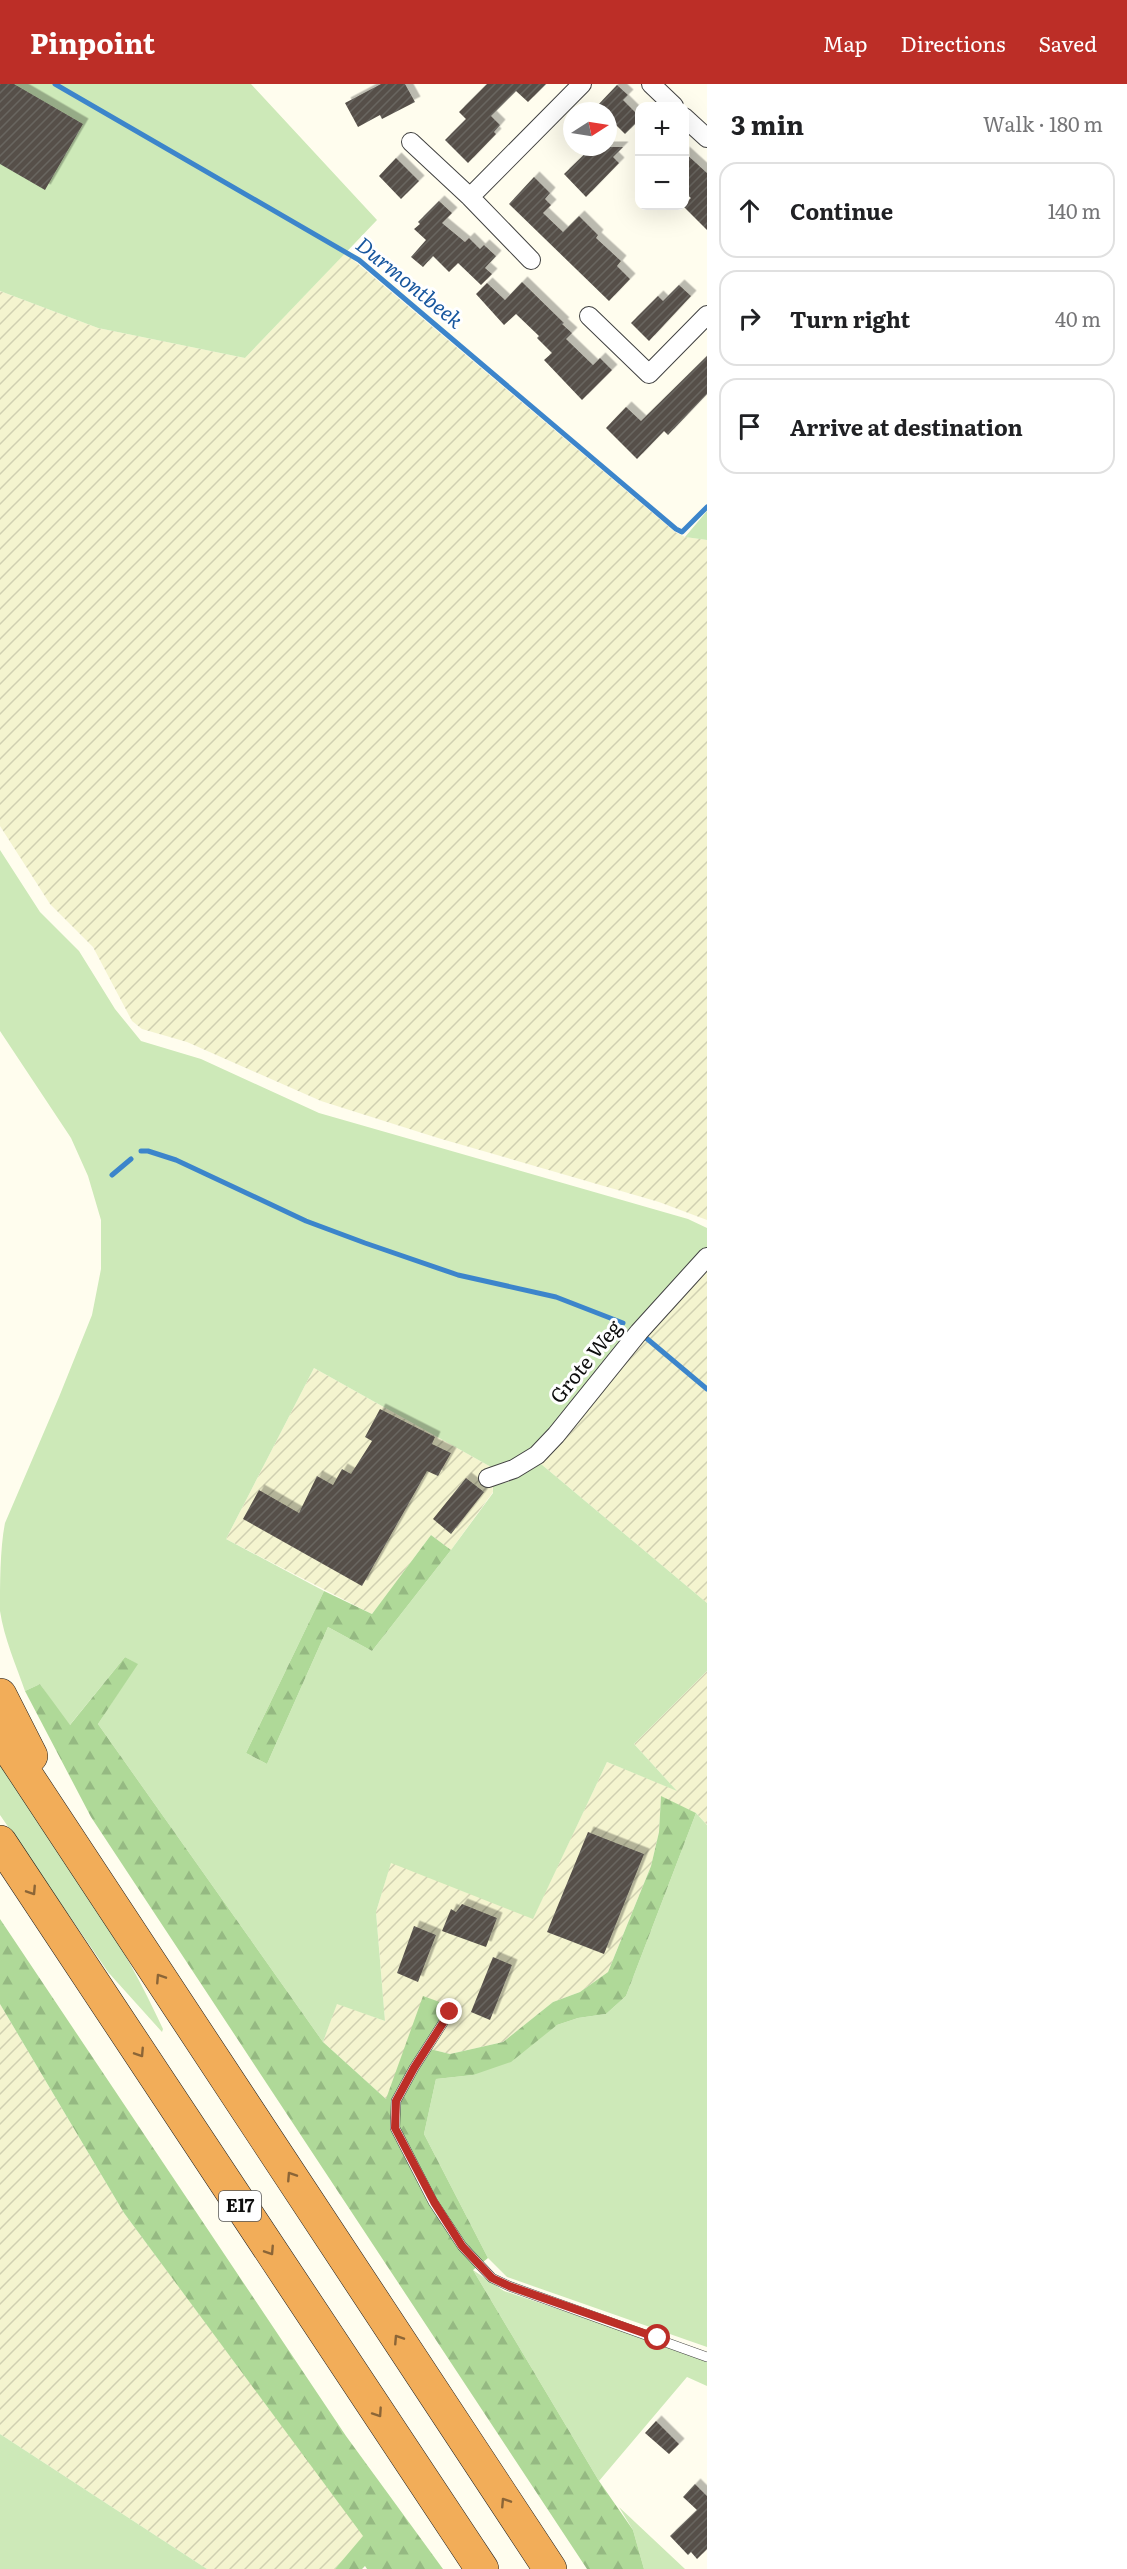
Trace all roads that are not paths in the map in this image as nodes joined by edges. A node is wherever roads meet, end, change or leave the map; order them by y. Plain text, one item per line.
1 (582, 84) edge
2 (651, 84) edge
3 (670, 102) edge
4 (689, 122) edge
5 (707, 138) edge
6 (411, 142) dead end
7 (470, 196) junction
8 (531, 260) dead end
9 (707, 315) edge
10 (589, 316) dead end
11 (707, 1257) edge
12 (488, 1478) dead end
13 (0, 1695) edge
14 (0, 1735) edge
15 (69, 1839) junction
16 (0, 1842) edge
17 (450, 2012) dead end
18 (707, 2357) edge
19 (482, 2569) edge
20 (550, 2569) edge

1 - 7 street
2 - 3 street
4 - 5 street
6 - 7 street
7 - 8 street
9 - 10 street
11 - 12 street, Grote Weg
13 - 15 highway
14 - 15 highway
20 -> 15 highway
16 -> 19 highway, E17
17 - 18 lane

